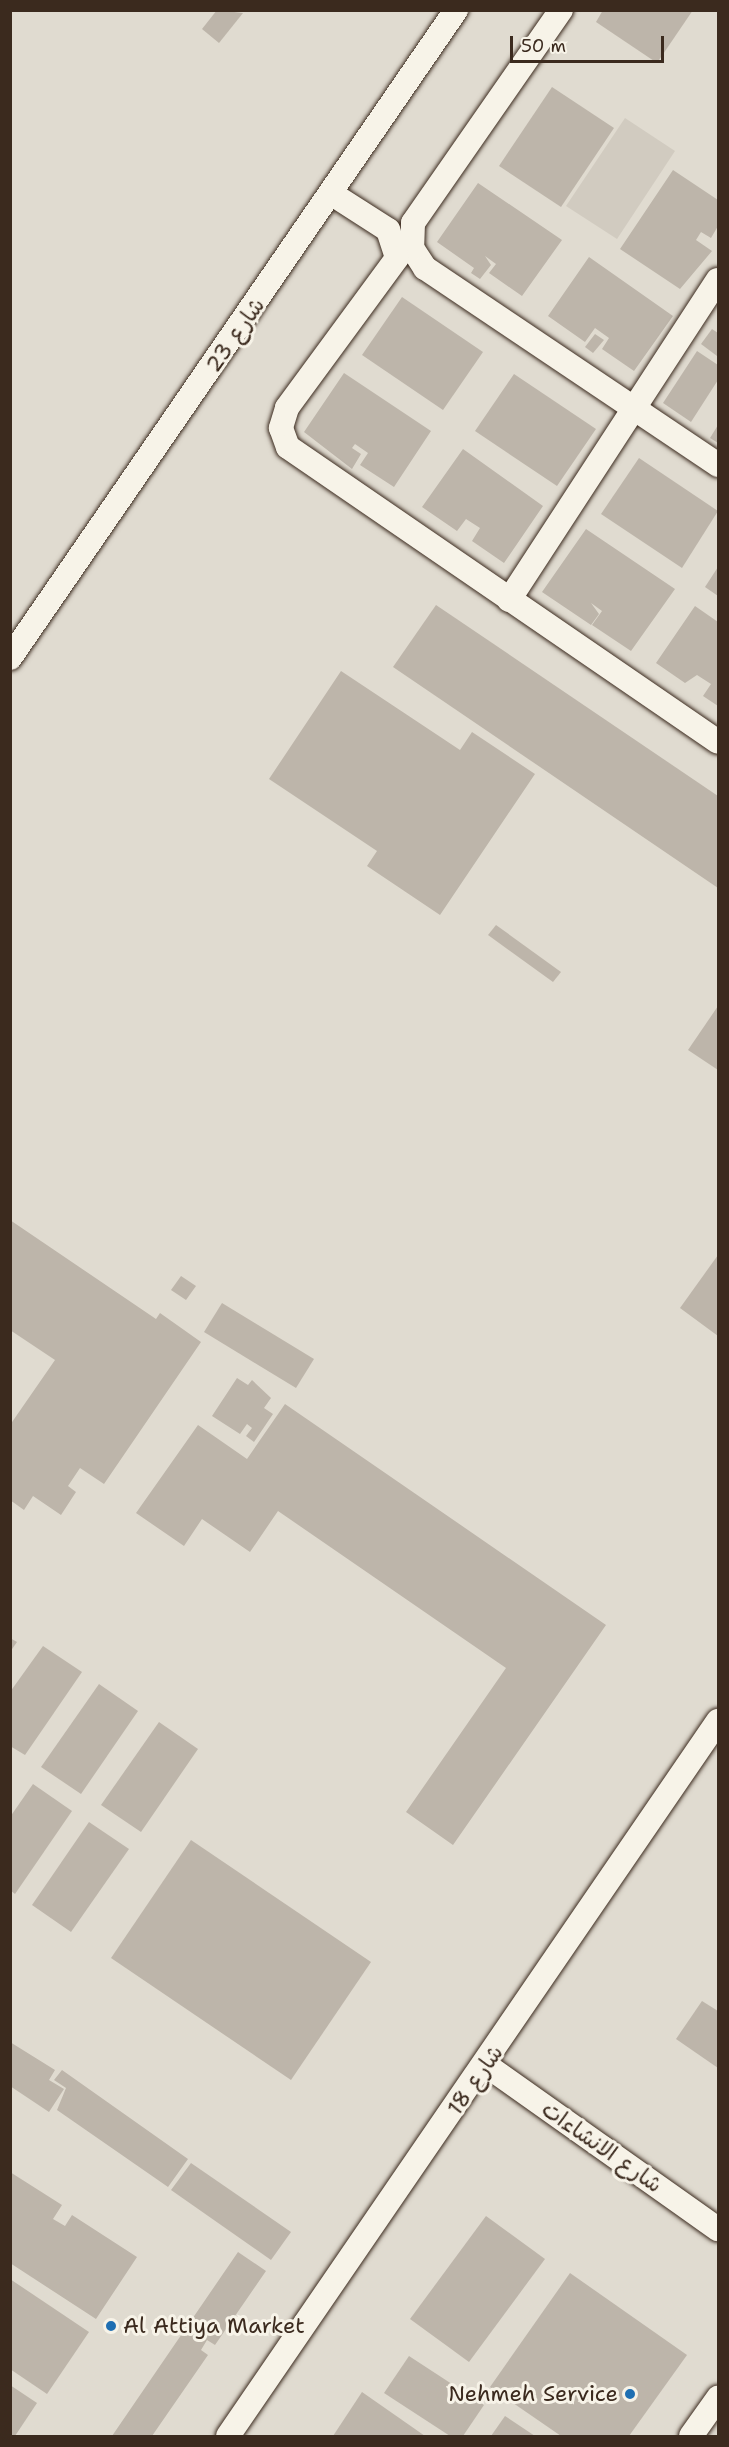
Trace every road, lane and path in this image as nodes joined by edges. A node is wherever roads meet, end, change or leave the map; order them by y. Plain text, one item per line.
1 (456, 10) edge
2 (561, 10) edge
3 (332, 194) junction
4 (718, 280) edge
5 (634, 409) junction
6 (718, 465) edge
7 (509, 600) junction
8 (10, 658) edge
9 (718, 742) edge
10 (718, 1721) edge
11 (486, 2065) junction
12 (718, 2229) edge
13 (718, 2398) edge
14 (228, 2436) edge
15 (691, 2436) edge

1 - 3 street, شارع 23
2 - 5 street
3 - 7 street
3 - 8 street, شارع 23
4 - 5 street
5 - 6 street
5 - 7 street
7 - 9 street
10 - 11 street, شارع 18
11 - 12 street, شارع الانشاءات
11 - 14 street, شارع 18
13 - 15 street

